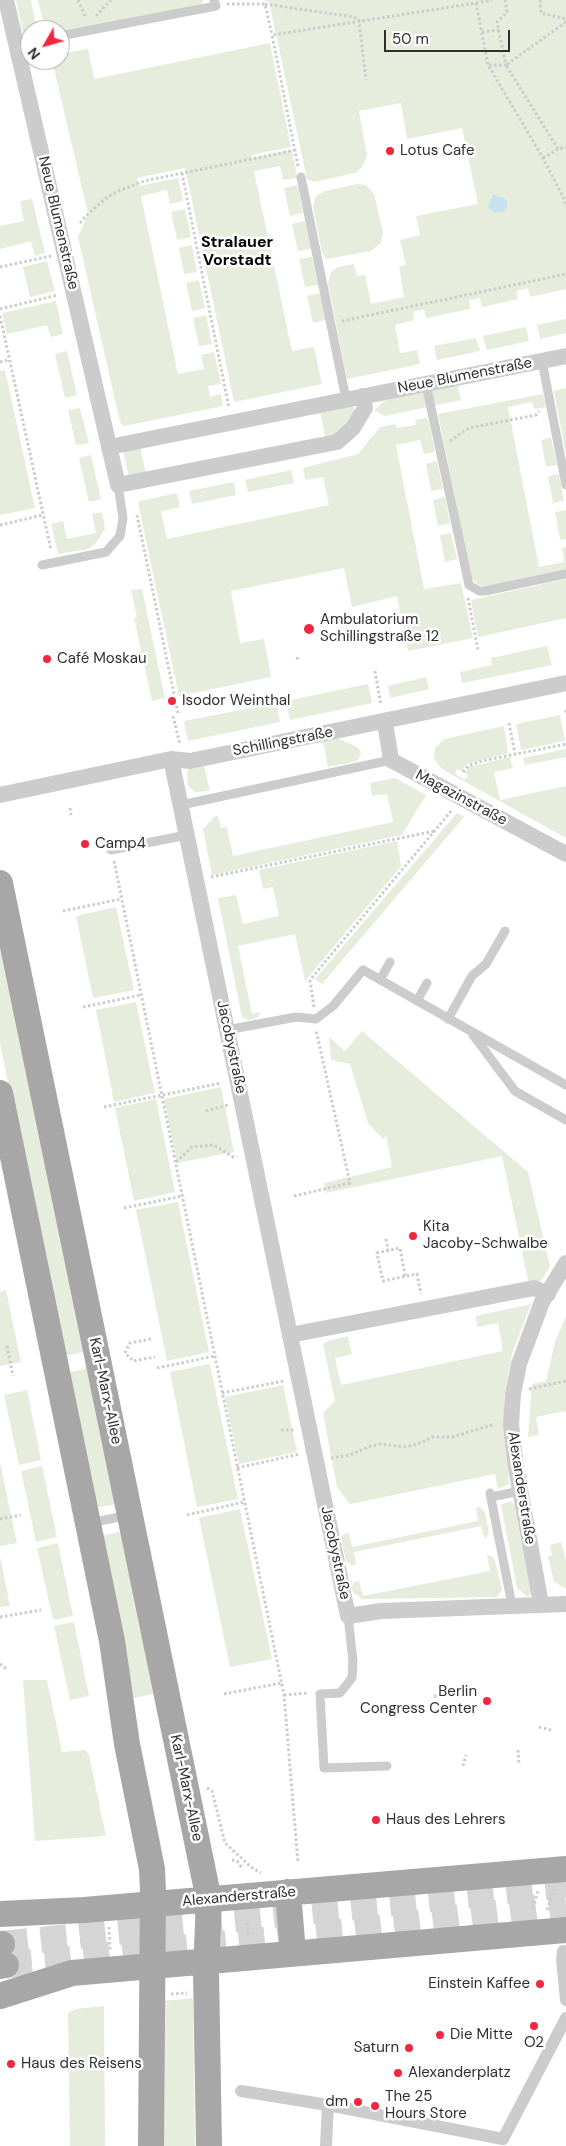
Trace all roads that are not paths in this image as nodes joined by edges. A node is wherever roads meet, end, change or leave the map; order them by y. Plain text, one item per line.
1 (6, 0) edge
2 (215, 3) edge
3 (20, 34) edge
4 (70, 34) edge
5 (29, 70) edge
6 (300, 177) road end
7 (566, 356) edge
8 (542, 361) junction
9 (426, 384) junction
10 (363, 396) junction
11 (346, 399) junction
12 (109, 447) junction
13 (118, 485) junction
14 (566, 485) edge
15 (42, 565) dead end
16 (566, 574) edge
17 (566, 683) edge
18 (385, 722) junction
19 (176, 753) junction
20 (391, 760) junction
21 (0, 795) edge
22 (181, 805) junction
23 (187, 835) junction
24 (112, 850) road end
25 (566, 854) edge
26 (0, 882) edge
27 (504, 932) dead end
28 (390, 962) dead end
29 (380, 980) junction
30 (427, 983) dead end
31 (417, 1001) junction
32 (448, 1019) junction
33 (227, 1030) junction
34 (470, 1031) junction
35 (566, 1085) edge
36 (0, 1092) edge
37 (566, 1120) edge
38 (566, 1263) edge
39 (548, 1294) junction
40 (290, 1335) junction
41 (520, 1491) junction
42 (130, 1515) junction
43 (88, 1524) junction
44 (541, 1604) junction
45 (566, 1604) edge
46 (512, 1605) junction
47 (348, 1616) junction
48 (387, 1766) dead end
49 (563, 1870) edge
50 (288, 1892) junction
51 (209, 1900) junction
52 (153, 1904) junction
53 (0, 1914) edge
54 (565, 1941) edge
55 (293, 1953) junction
56 (206, 1961) junction
57 (153, 1964) junction
58 (0, 1996) edge
59 (566, 2000) edge
60 (566, 2018) edge
61 (240, 2091) dead end
62 (328, 2105) junction
63 (502, 2143) edge
64 (151, 2146) edge
65 (209, 2146) edge
66 (326, 2146) edge

1 - 3 street, Neue Blumenstraße
2 - 4 lane
5 - 12 street, Neue Blumenstraße
6 - 11 lane
7 - 8 street, Neue Blumenstraße
8 - 9 street, Neue Blumenstraße
8 - 14 lane
9 - 10 street, Neue Blumenstraße
9 - 16 lane
10 - 11 street, Neue Blumenstraße
10 - 13 street
11 - 12 street, Neue Blumenstraße
12 - 13 street, Neue Blumenstraße
13 - 15 lane
17 - 18 street, Schillingstraße
18 - 19 street, Schillingstraße
18 - 20 street
19 - 21 street, Schillingstraße
19 - 22 street, Jacobystraße
20 - 22 lane
20 - 25 street, Magazinstraße
22 - 23 street, Jacobystraße
23 - 24 lane
23 - 33 street, Jacobystraße
26 - 42 main road, Karl-Marx-Allee
27 - 32 lane
28 - 29 lane
29 - 31 lane
29 - 33 lane
30 - 31 lane
31 - 32 lane
32 - 34 lane
33 - 40 street, Jacobystraße
34 - 35 lane
34 - 37 lane
36 - 43 main road
38 - 39 street, Alexanderstraße
39 - 40 street
39 - 41 street, Alexanderstraße
40 - 47 street, Jacobystraße
41 - 44 street, Alexanderstraße
41 - 46 lane
42 - 43 lane
42 - 51 main road, Karl-Marx-Allee
43 - 52 main road
44 - 45 street, Jacobystraße
44 - 46 street, Jacobystraße
46 - 47 street, Jacobystraße
47 - 48 lane
49 - 50 main road, Alexanderstraße
50 - 51 main road, Alexanderstraße
50 - 55 main road
51 - 52 main road, Alexanderstraße
51 - 56 main road, Karl-Marx-Allee
52 - 53 main road, Alexanderstraße
52 - 57 main road
54 - 55 main road
54 - 59 street
55 - 56 main road
56 - 57 main road
56 - 65 main road
57 - 58 main road
57 - 64 main road
60 - 63 street
61 - 62 street
62 - 63 street
62 - 66 street

